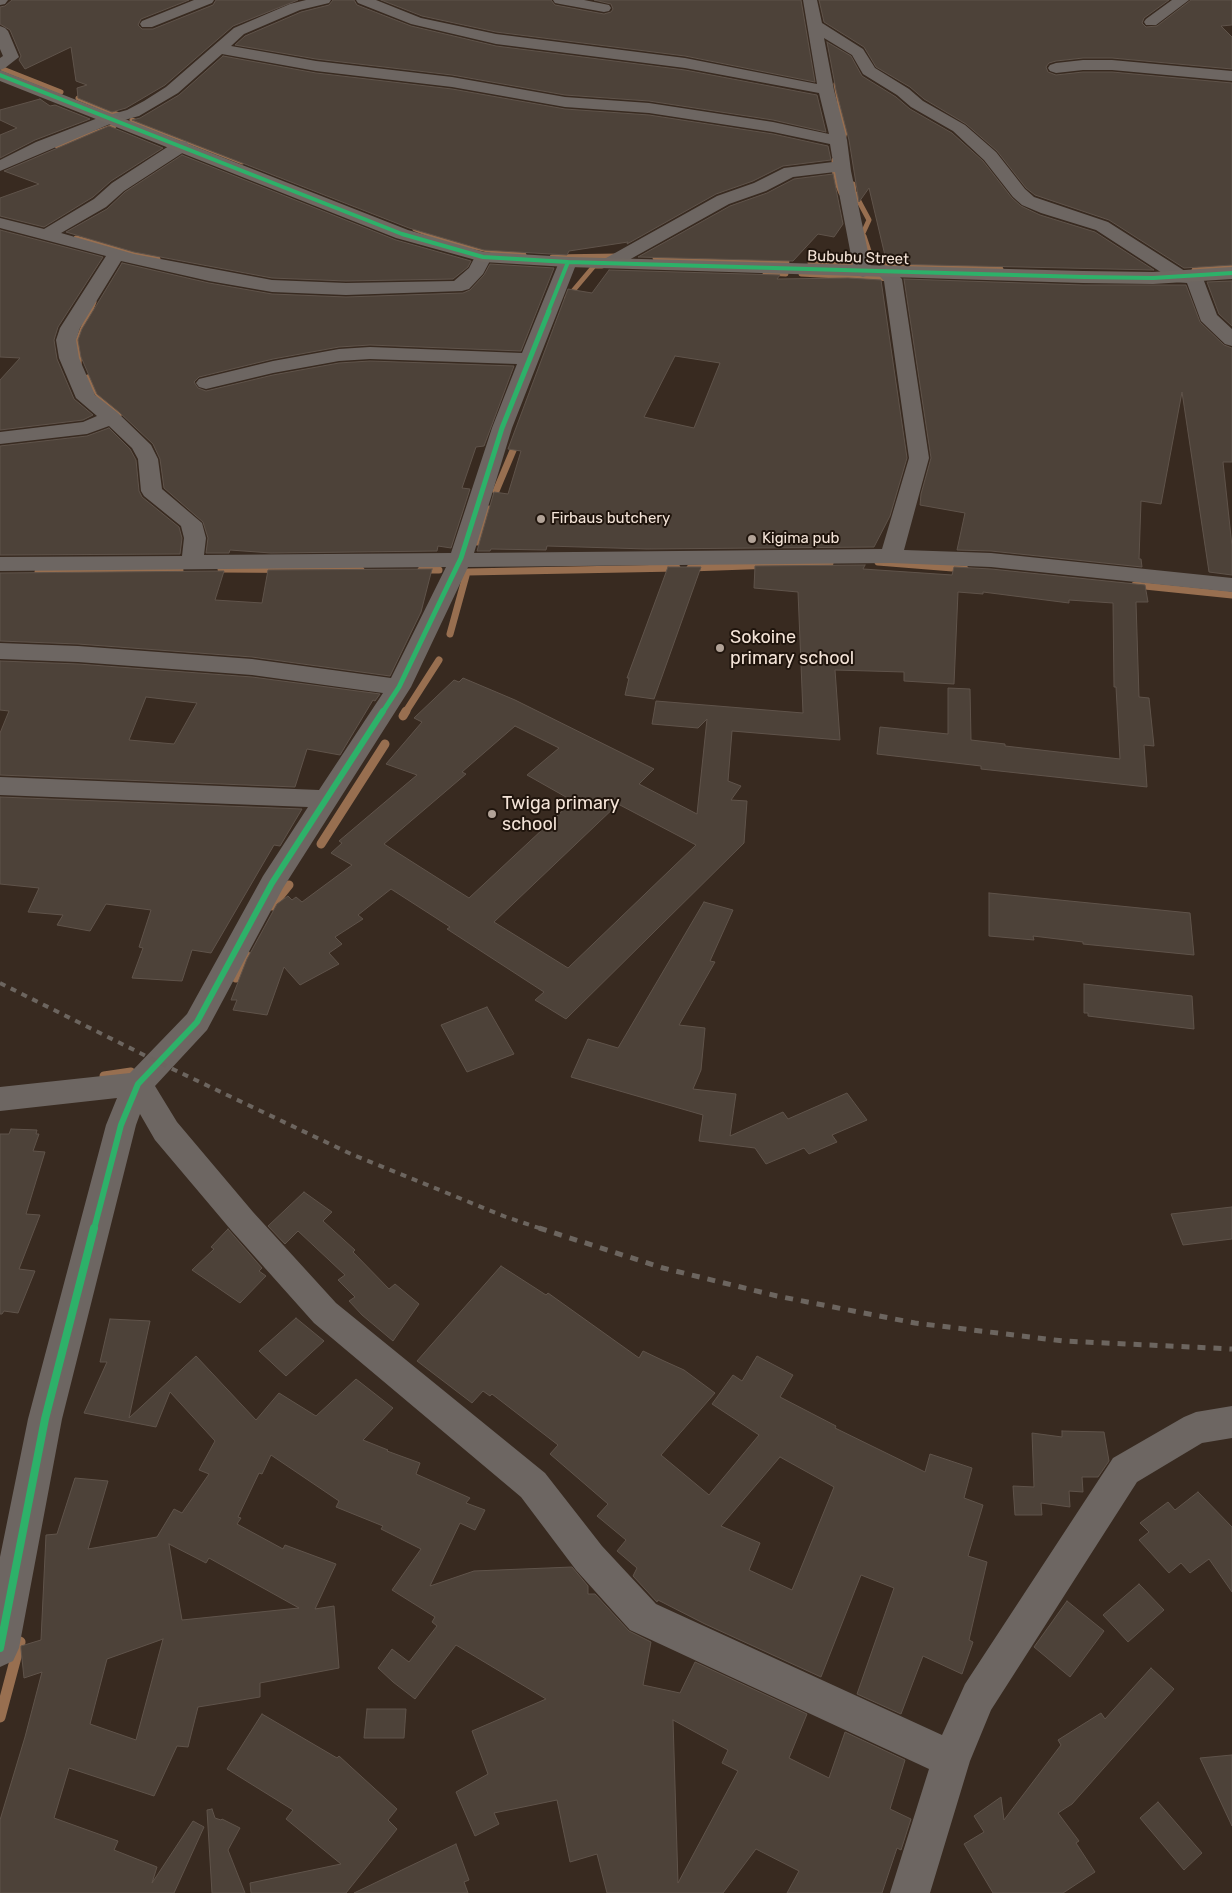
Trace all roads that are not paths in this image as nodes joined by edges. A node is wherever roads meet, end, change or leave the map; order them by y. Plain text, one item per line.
1 (207, 0) edge
2 (324, 0) edge
3 (362, 0) edge
4 (560, 0) edge
5 (810, 0) edge
6 (1182, 0) edge
7 (604, 8) dead end
8 (1151, 22) dead end
9 (147, 24) dead end
10 (816, 26) junction
11 (0, 31) edge
12 (221, 49) junction
13 (0, 66) edge
14 (1056, 68) dead end
15 (0, 75) edge
16 (1232, 76) edge
17 (826, 90) junction
18 (112, 120) junction
19 (839, 140) junction
20 (180, 146) junction
21 (0, 166) edge
22 (842, 166) junction
23 (0, 223) edge
24 (46, 235) junction
25 (116, 253) junction
26 (483, 257) junction
27 (568, 262) junction
28 (612, 262) junction
29 (863, 271) junction
30 (884, 271) junction
31 (1232, 273) edge
32 (1189, 277) junction
33 (1232, 340) edge
34 (530, 360) junction
35 (206, 383) dead end
36 (111, 417) junction
37 (0, 438) edge
38 (891, 556) junction
39 (461, 558) junction
40 (192, 562) junction
41 (0, 564) edge
42 (1232, 585) edge
43 (0, 651) edge
44 (399, 687) junction
45 (0, 786) edge
46 (325, 799) junction
47 (138, 1084) junction
48 (0, 1099) edge
49 (1232, 1422) edge
50 (0, 1648) edge
51 (951, 1759) junction
52 (910, 1893) edge

1 - 9 street
2 - 12 street
3 - 17 street
4 - 7 street
5 - 10 street
6 - 8 street
10 - 17 street
10 - 32 street
11 - 13 street
12 - 18 street
12 - 19 street
14 - 16 street
15 - 18 street, Bububu Street
17 - 19 street
18 - 20 street, Bububu Street
18 - 21 street
19 - 22 street
20 - 24 street
20 - 26 street, Bububu Street
22 - 28 street
22 - 29 street
23 - 24 street
24 - 25 street
25 - 26 street
25 - 36 street
26 - 27 street, Bububu Street
27 - 28 street, Bububu Street
27 - 34 street
28 - 29 street, Bububu Street
29 - 30 street, Bububu Street
30 - 32 street, Bububu Street
30 - 38 street
31 - 32 street, Bububu Street
32 - 33 street
34 - 35 street
34 - 39 street
36 - 37 street
36 - 40 street
38 - 39 street
38 - 42 street
39 - 40 street
39 - 44 street
40 - 41 street
43 - 44 street
44 - 46 street
45 - 46 street
46 - 47 street
47 - 48 street
47 - 50 street
47 - 51 street
49 - 51 street
51 - 52 street

